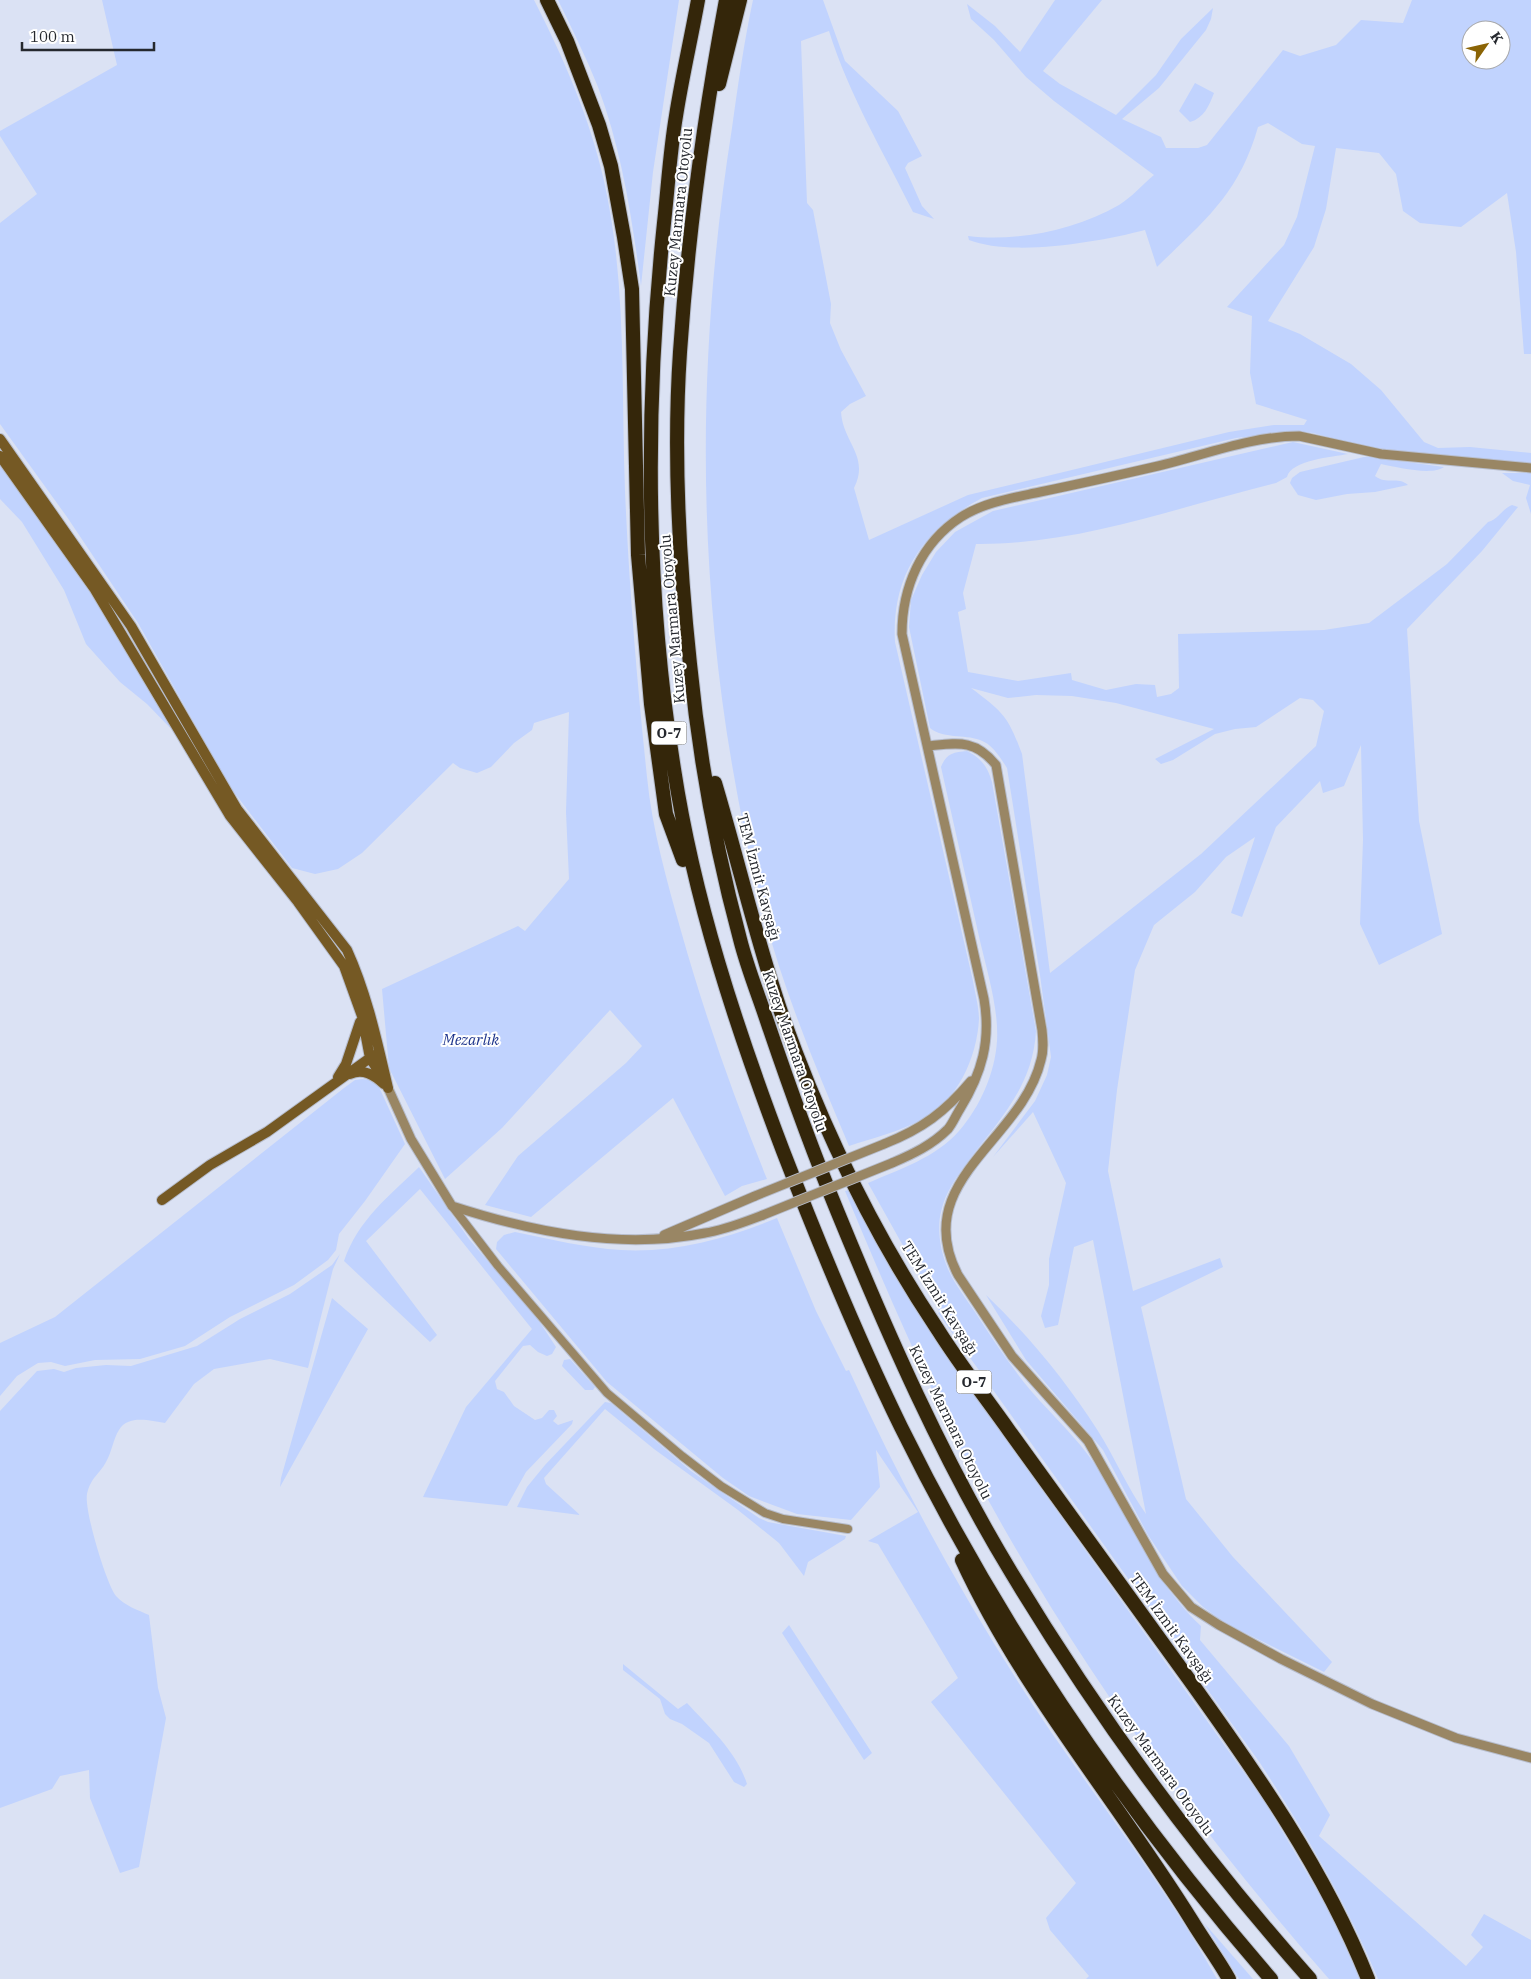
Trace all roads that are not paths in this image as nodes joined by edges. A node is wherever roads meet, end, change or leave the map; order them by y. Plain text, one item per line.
1 (547, 0) edge
2 (698, 0) edge
3 (726, 0) edge
4 (740, 0) edge
5 (696, 174) junction
6 (0, 439) edge
7 (0, 456) edge
8 (1531, 468) edge
9 (698, 726) junction
10 (928, 746) junction
11 (706, 920) junction
12 (362, 1016) junction
13 (380, 1052) junction
14 (370, 1058) junction
15 (979, 1072) junction
16 (334, 1083) junction
17 (388, 1088) junction
18 (162, 1200) dead end
19 (452, 1206) junction
20 (657, 1238) junction
21 (902, 1430) junction
22 (848, 1529) dead end
23 (1531, 1758) edge
24 (1229, 1979) edge
25 (1271, 1979) edge
26 (1310, 1979) edge
27 (1368, 1979) edge

1 - 11 highway
2 - 11 highway, Kuzey Marmara Otoyolu / O-7
3 - 5 highway, Kuzey Marmara Otoyolu / O-7
4 - 5 highway
5 - 9 highway, Kuzey Marmara Otoyolu / O-7
6 - 13 main road
7 - 12 main road
8 - 10 street
9 - 26 highway, Kuzey Marmara Otoyolu / O-7
9 - 27 highway, TEM İzmit Kavşağı / O-7
10 - 15 street
10 - 23 street
11 - 21 highway, Kuzey Marmara Otoyolu / O-7
12 - 14 main road
12 - 16 main road
13 - 14 main road
13 - 17 main road
14 - 16 main road
14 - 17 main road
15 - 20 street, bridge
15 - 20 street, bridge
16 - 17 main road
16 - 18 main road
17 - 19 street
19 - 20 street
19 - 22 street
21 - 24 highway, O-7
21 - 25 highway, Kuzey Marmara Otoyolu / O-7

